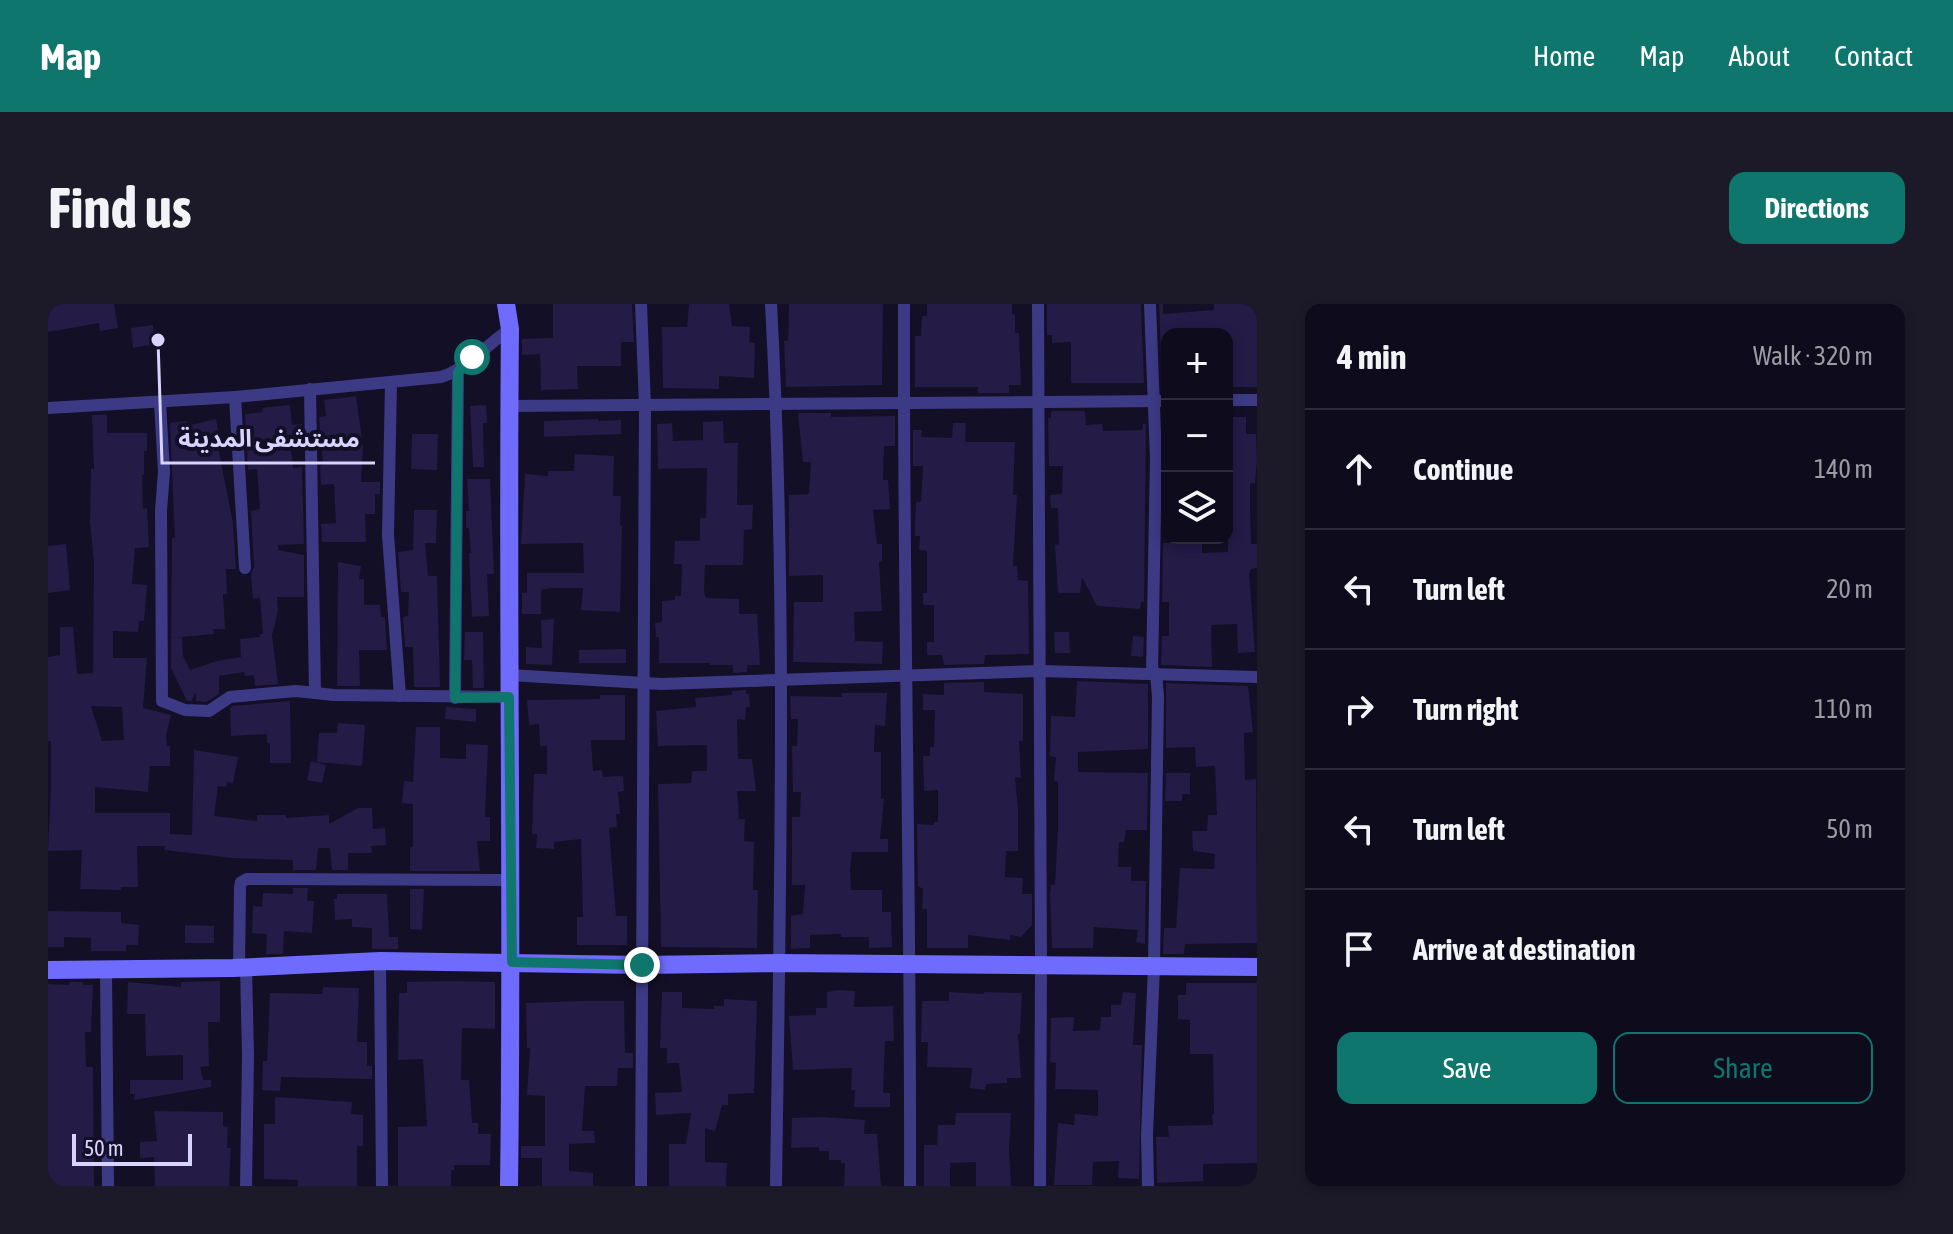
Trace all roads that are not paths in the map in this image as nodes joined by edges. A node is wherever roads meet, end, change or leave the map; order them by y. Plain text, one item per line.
1 (506, 304) edge
2 (641, 304) edge
3 (771, 304) edge
4 (904, 304) edge
5 (1038, 304) edge
6 (1150, 304) edge
7 (510, 329) junction
8 (458, 372) junction
9 (391, 383) junction
10 (310, 389) junction
11 (235, 397) junction
12 (1233, 400) edge
13 (1257, 400) edge
14 (1161, 401) edge
15 (160, 403) junction
16 (1038, 403) junction
17 (904, 404) junction
18 (509, 406) junction
19 (645, 406) junction
20 (777, 406) junction
21 (48, 408) edge
22 (245, 568) dead end
23 (1040, 671) junction
24 (1154, 673) junction
25 (509, 675) junction
26 (906, 675) junction
27 (1257, 677) edge
28 (783, 679) junction
29 (642, 683) junction
30 (315, 693) junction
31 (400, 696) junction
32 (509, 697) junction
33 (455, 698) junction
34 (511, 880) junction
35 (380, 961) junction
36 (512, 962) junction
37 (779, 963) junction
38 (911, 964) junction
39 (642, 965) junction
40 (1041, 966) junction
41 (1154, 966) junction
42 (1257, 967) edge
43 (243, 968) junction
44 (48, 970) edge
45 (106, 970) junction
46 (108, 1186) edge
47 (246, 1186) edge
48 (382, 1186) edge
49 (509, 1186) edge
50 (641, 1186) edge
51 (776, 1186) edge
52 (910, 1186) edge
53 (1040, 1186) edge
54 (1148, 1186) edge

1 - 7 street
2 - 19 street
3 - 20 street
4 - 17 street
5 - 16 street
6 - 14 street
7 - 8 street
7 - 18 street
8 - 9 street
8 - 33 street
9 - 10 street
9 - 31 street
10 - 11 street
10 - 30 street
11 - 15 street
11 - 22 street
12 - 13 street
14 - 16 street
14 - 24 street
15 - 21 street
15 - 30 street
16 - 17 street
16 - 23 street
17 - 20 street
17 - 26 street
18 - 19 street
18 - 25 street
19 - 20 street
19 - 29 street
20 - 28 street
23 - 24 street
23 - 26 street
23 - 40 street
24 - 27 street
24 - 41 street
25 - 29 street
25 - 32 street
26 - 28 street
26 - 38 street
28 - 29 street
28 - 37 street
29 - 39 street
30 - 31 street
31 - 33 street
32 - 33 street
32 - 34 street
34 - 36 street
34 - 43 street
35 - 36 street
35 - 43 street
35 - 48 street
36 - 39 street
36 - 49 street
37 - 38 street
37 - 39 street
37 - 51 street
38 - 40 street
38 - 52 street
39 - 50 street
40 - 41 street
40 - 53 street
41 - 42 street
41 - 54 street
43 - 45 street
43 - 47 street
44 - 45 street
45 - 46 street

